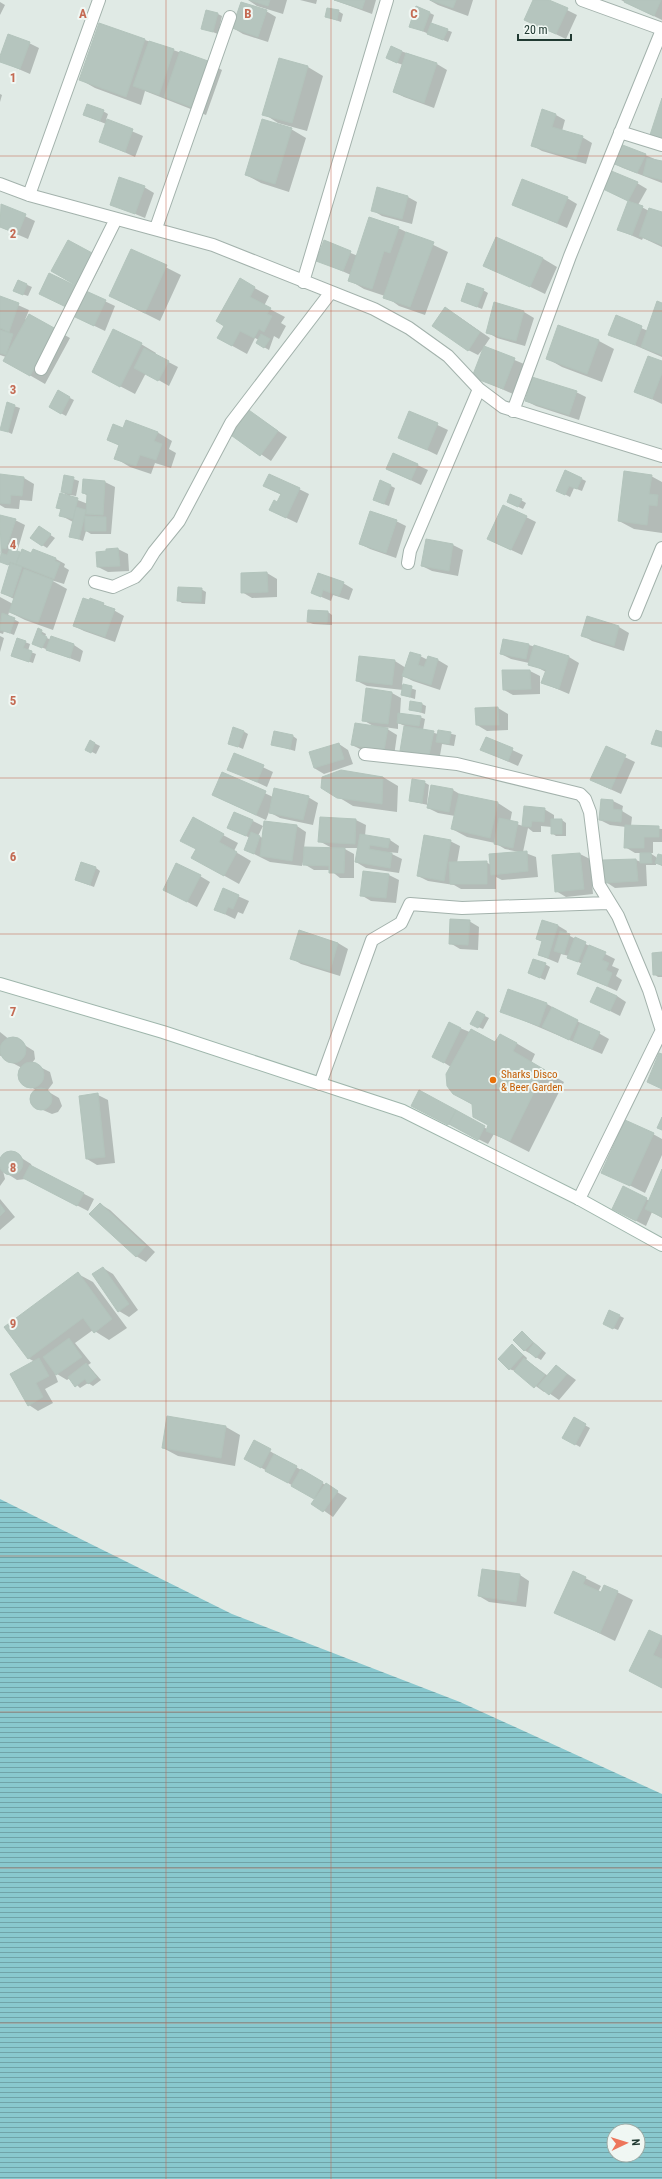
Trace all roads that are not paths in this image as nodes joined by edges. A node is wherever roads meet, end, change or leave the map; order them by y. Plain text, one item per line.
1 (99, 0) edge
2 (387, 0) edge
3 (582, 0) edge
4 (230, 17) dead end
5 (662, 30) edge
6 (620, 132) junction
7 (662, 145) edge
8 (0, 184) edge
9 (29, 195) junction
10 (116, 219) junction
11 (156, 228) junction
12 (303, 282) junction
13 (331, 292) junction
14 (41, 369) dead end
15 (479, 390) junction
16 (513, 411) junction
17 (662, 456) edge
18 (662, 548) edge
19 (408, 564) dead end
20 (95, 582) dead end
21 (635, 614) dead end
22 (365, 754) dead end
23 (608, 902) junction
24 (0, 984) edge
25 (662, 1030) edge
26 (320, 1084) junction
27 (579, 1199) junction
28 (662, 1245) edge

1 - 9 street
2 - 12 street
3 - 5 street
4 - 11 street
5 - 6 street
6 - 7 street
6 - 16 street
8 - 9 street
9 - 10 street
10 - 11 street
10 - 14 street
11 - 12 street
12 - 13 street
13 - 15 street
13 - 20 street
15 - 16 street
15 - 19 street
16 - 17 street
18 - 21 street
22 - 23 street
23 - 25 street
23 - 26 street
24 - 26 street
25 - 27 street
26 - 27 street
27 - 28 street

